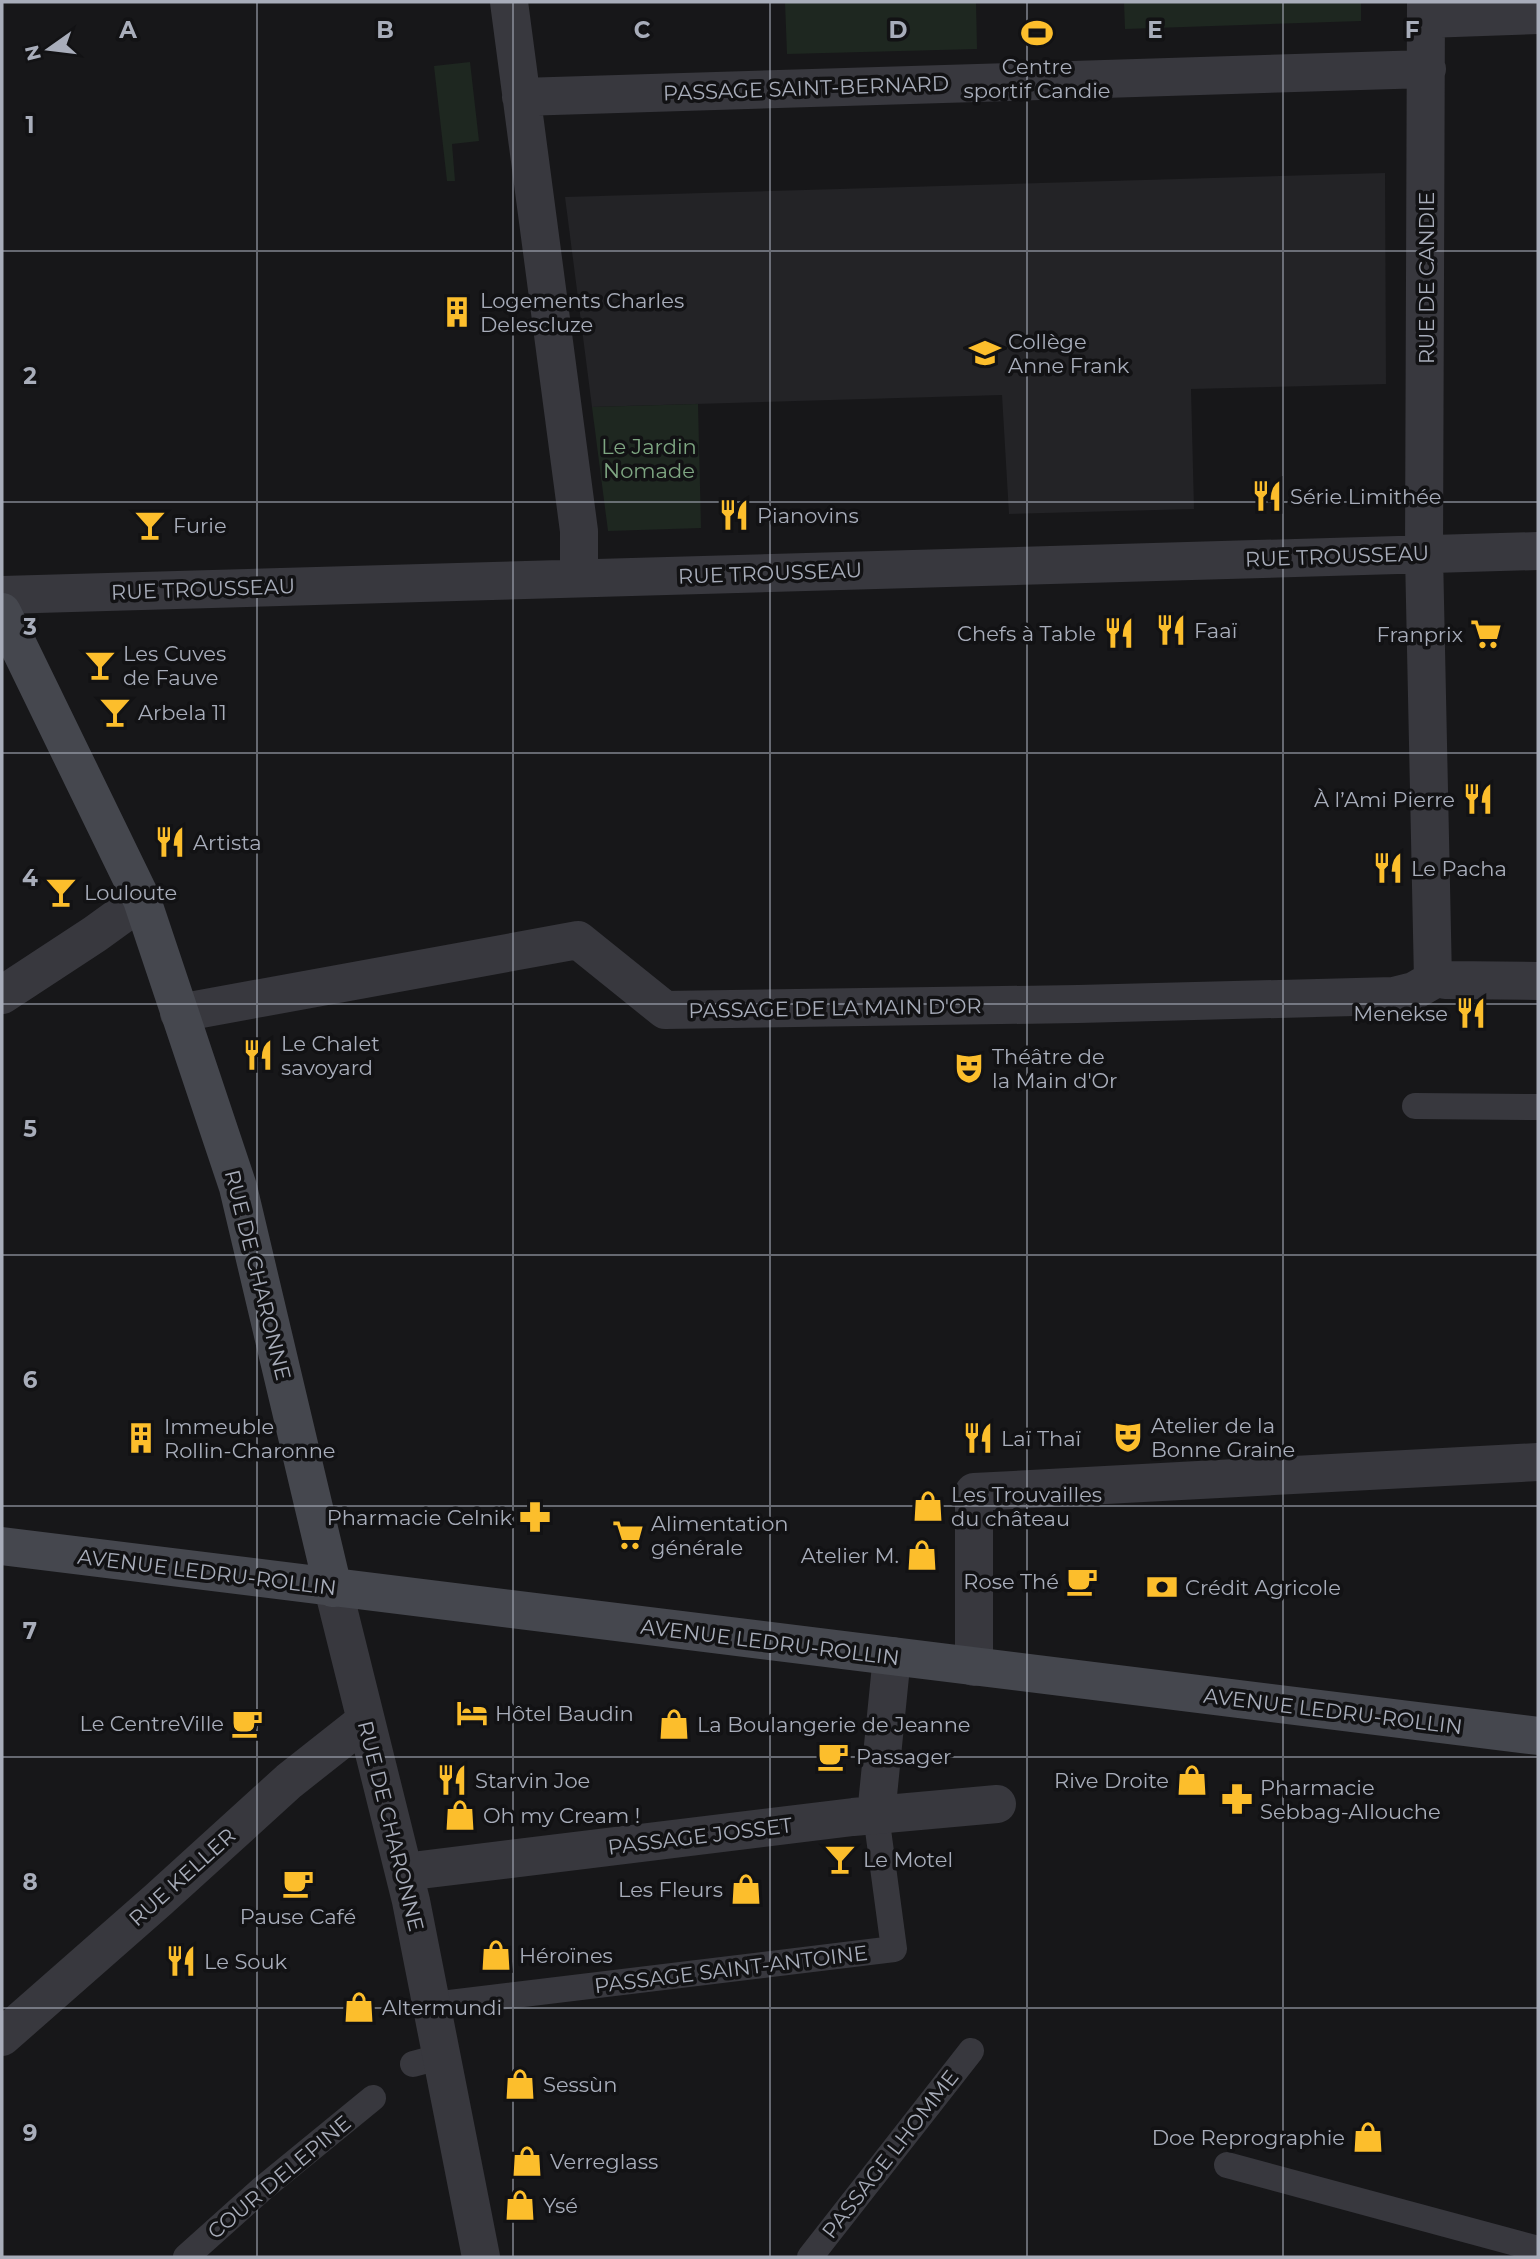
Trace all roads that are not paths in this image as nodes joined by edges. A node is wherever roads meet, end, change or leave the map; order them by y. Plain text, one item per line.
1 (509, 2) edge
2 (1426, 10) edge
3 (1538, 15) edge
4 (1427, 69) junction
5 (521, 97) junction
6 (1538, 551) edge
7 (1424, 554) junction
8 (579, 578) junction
9 (2, 595) edge
10 (2, 612) edge
11 (142, 900) junction
12 (1439, 980) junction
13 (1538, 981) edge
14 (2, 995) edge
15 (179, 1013) junction
16 (1415, 1106) dead end
17 (1538, 1107) edge
18 (1538, 1462) edge
19 (2, 1546) edge
20 (333, 1588) junction
21 (892, 1656) junction
22 (975, 1667) junction
23 (365, 1721) junction
24 (1538, 1736) edge
25 (997, 1804) dead end
26 (876, 1815) junction
27 (404, 1872) junction
28 (433, 2005) junction
29 (2, 2037) edge
30 (971, 2051) dead end
31 (373, 2098) dead end
32 (1227, 2165) dead end
33 (1538, 2249) edge
34 (186, 2257) edge
35 (481, 2257) edge
36 (810, 2257) edge

1 - 5 street
2 - 3 street
2 - 4 street, RUE DE CANDIE
4 - 5 street, PASSAGE SAINT-BERNARD
4 - 7 street, RUE DE CANDIE
5 - 8 street
6 - 7 street, RUE TROUSSEAU
7 - 8 street, RUE TROUSSEAU
7 - 12 street, RUE DE CANDIE
8 - 9 street, RUE TROUSSEAU
10 - 11 main road, RUE DE CHARONNE
11 - 14 street
11 - 15 main road, RUE DE CHARONNE
12 - 13 street, PASSAGE DE LA MAIN D'OR
12 - 15 street, PASSAGE DE LA MAIN D'OR
15 - 20 main road, RUE DE CHARONNE
16 - 17 lane
18 - 22 street
19 - 20 main road, AVENUE LEDRU-ROLLIN
20 - 21 main road, AVENUE LEDRU-ROLLIN
20 - 23 street, RUE DE CHARONNE
21 - 22 main road, AVENUE LEDRU-ROLLIN
21 - 26 street
22 - 24 main road, AVENUE LEDRU-ROLLIN
23 - 27 street, RUE DE CHARONNE
23 - 29 street, RUE KELLER
25 - 26 street, PASSAGE JOSSET
26 - 27 street, PASSAGE JOSSET
26 - 28 lane, PASSAGE SAINT-ANTOINE
27 - 28 street, RUE DE CHARONNE
28 - 35 street, RUE DE CHARONNE
30 - 36 lane, PASSAGE LHOMME
31 - 34 lane, COUR DELEPINE
32 - 33 lane

